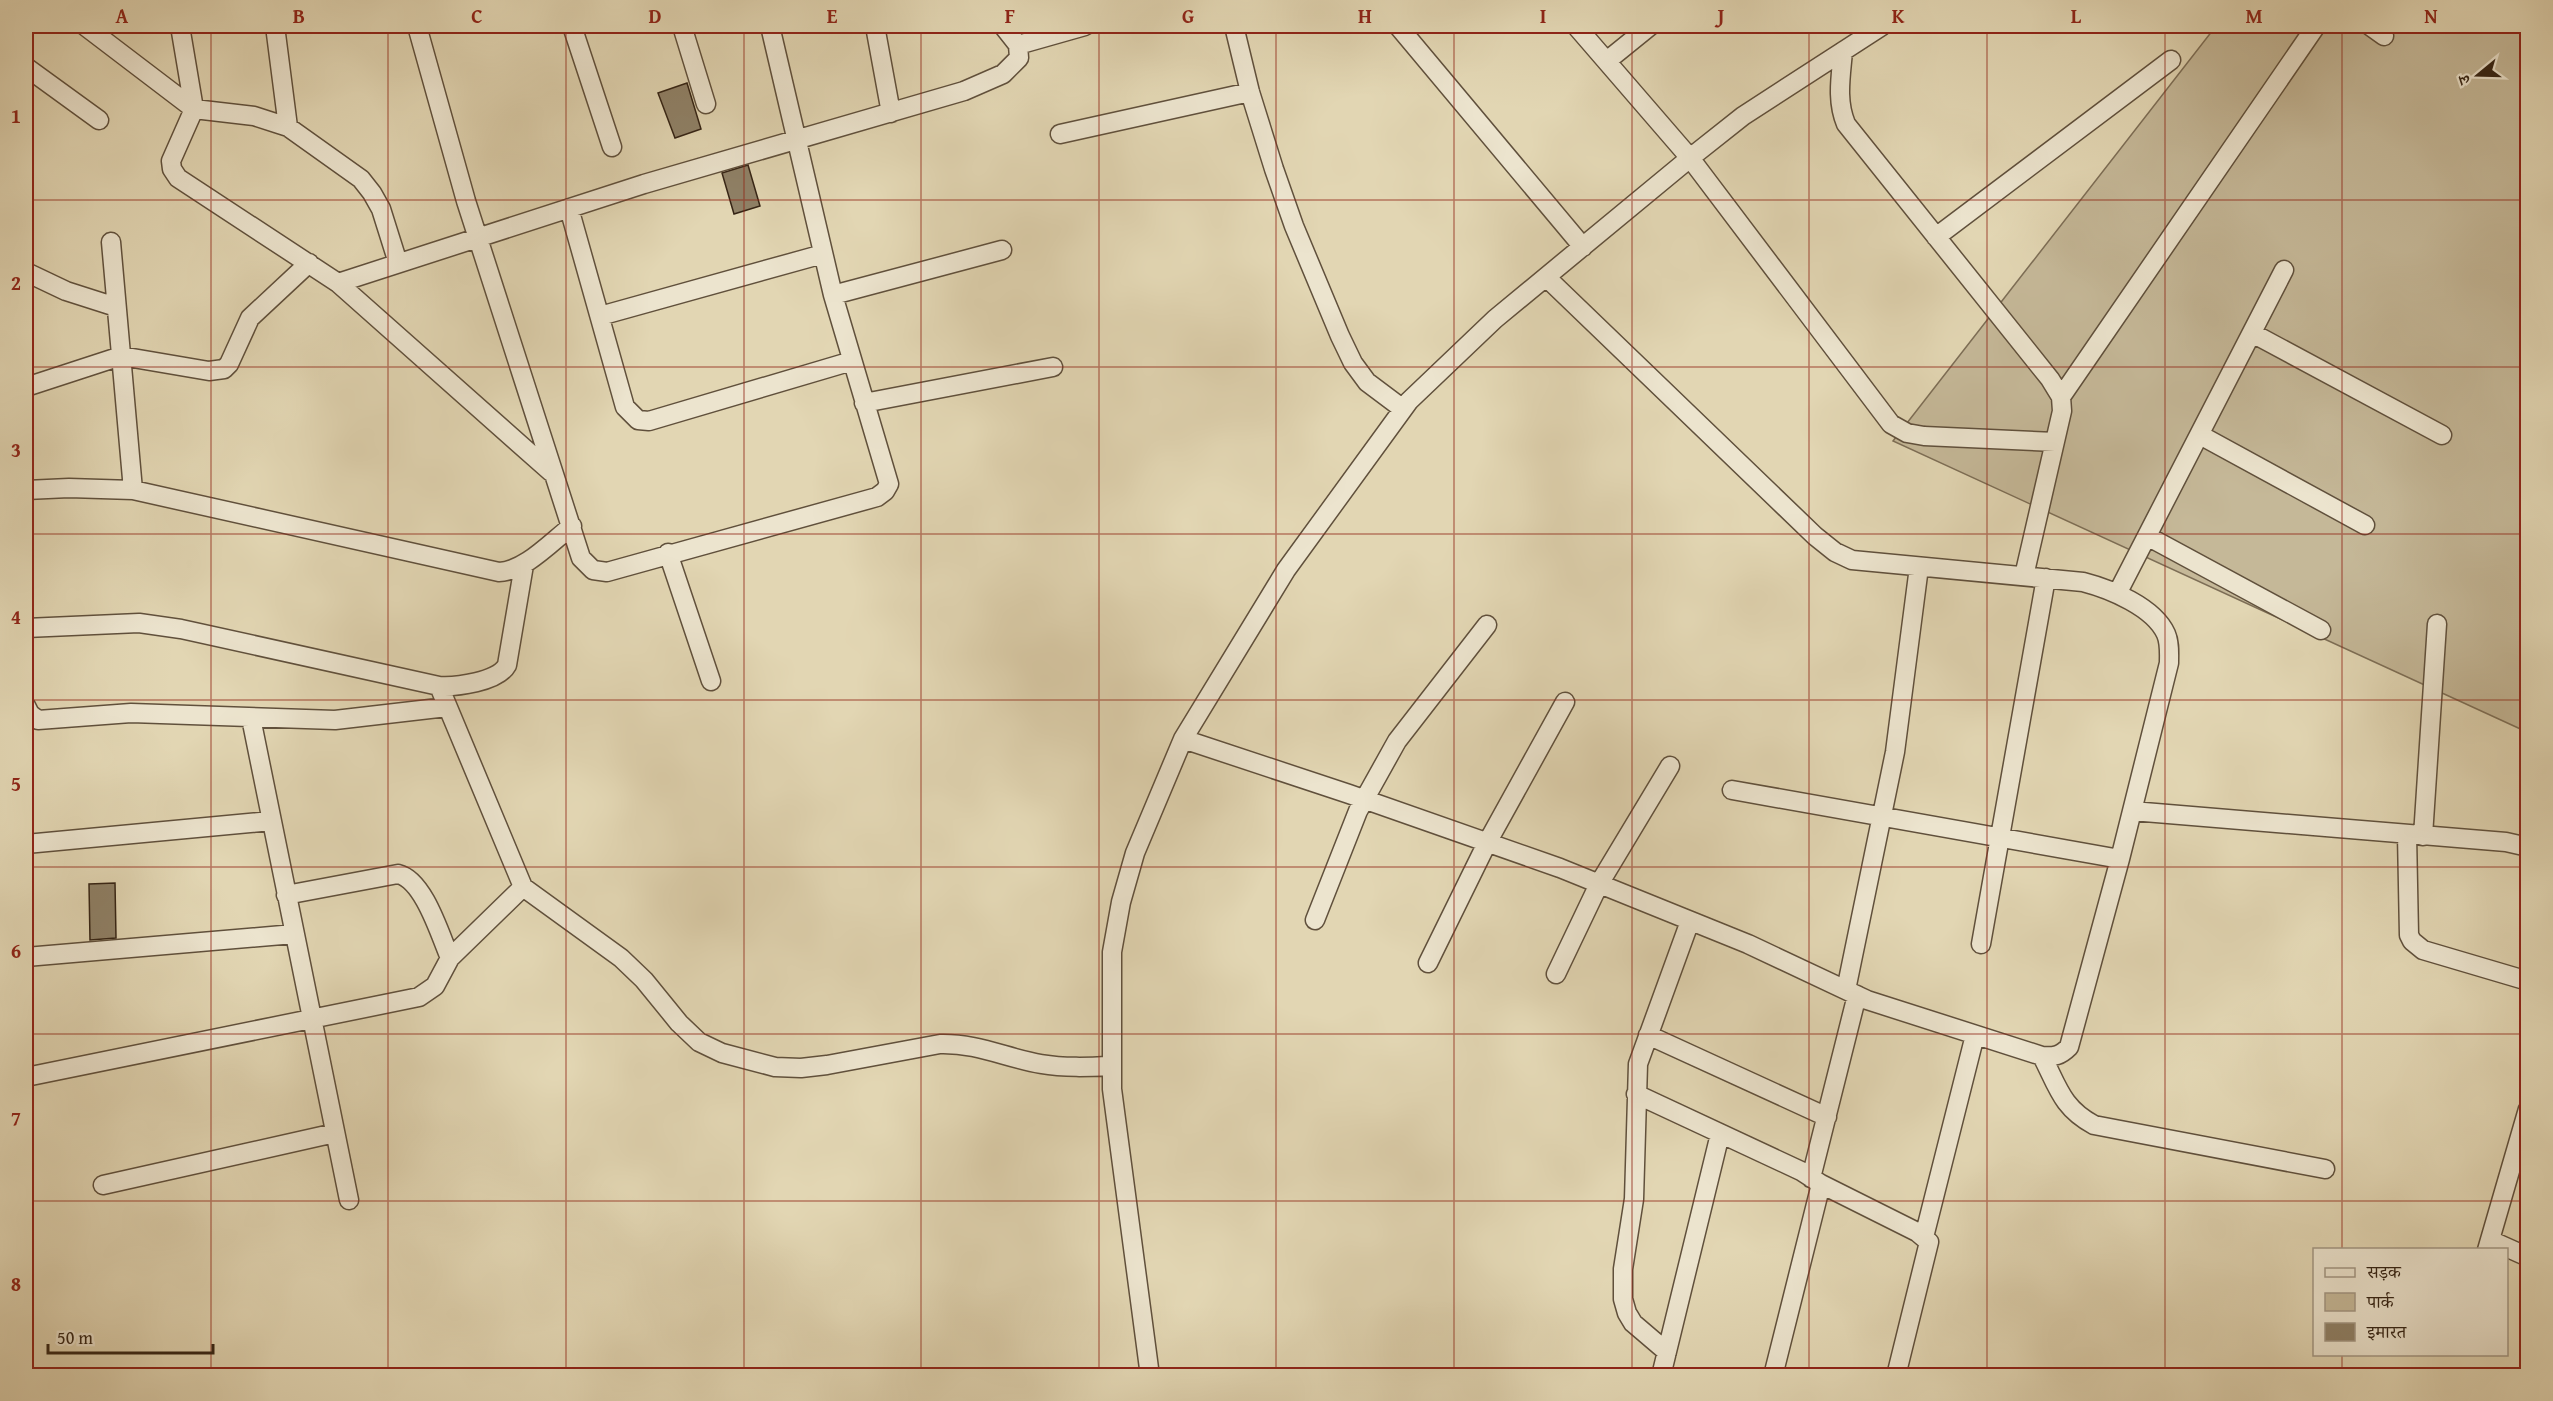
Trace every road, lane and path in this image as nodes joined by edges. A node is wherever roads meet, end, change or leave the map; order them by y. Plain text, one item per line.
1 (84, 26) edge
2 (180, 26) edge
3 (275, 26) edge
4 (417, 26) edge
5 (572, 26) edge
6 (682, 26) edge
7 (770, 26) edge
8 (875, 26) edge
9 (1003, 26) edge
10 (1085, 26) edge
11 (1234, 26) edge
12 (1398, 26) edge
13 (1576, 26) edge
14 (1650, 26) edge
15 (1882, 26) edge
16 (2316, 26) edge
17 (1018, 45) junction
18 (1843, 51) junction
19 (1608, 60) junction
20 (2171, 60) dead end
21 (26, 67) edge
22 (1250, 92) junction
23 (706, 104) dead end
24 (194, 109) junction
25 (891, 113) junction
26 (99, 120) dead end
27 (288, 127) junction
28 (1060, 134) dead end
29 (796, 140) junction
30 (612, 147) dead end
31 (1690, 158) junction
32 (569, 208) junction
33 (478, 237) junction
34 (1936, 237) junction
35 (111, 242) dead end
36 (1583, 247) junction
37 (1002, 250) dead end
38 (823, 254) junction
39 (309, 263) junction
40 (398, 263) junction
41 (2284, 270) dead end
42 (26, 272) edge
43 (1546, 278) junction
44 (338, 283) junction
45 (833, 295) junction
46 (116, 307) junction
47 (600, 316) junction
48 (2252, 333) junction
49 (121, 356) junction
50 (852, 361) junction
51 (1053, 367) dead end
52 (26, 387) edge
53 (2061, 397) junction
54 (864, 403) junction
55 (1403, 409) junction
56 (2200, 435) junction
57 (2442, 435) dead end
58 (2055, 442) junction
59 (552, 473) junction
60 (26, 490) edge
61 (133, 490) junction
62 (2365, 525) dead end
63 (572, 526) junction
64 (2147, 536) junction
65 (668, 553) junction
66 (524, 565) junction
67 (1919, 567) junction
68 (2024, 576) junction
69 (2046, 578) junction
70 (2117, 594) junction
71 (2437, 624) dead end
72 (1487, 625) dead end
73 (26, 628) edge
74 (2321, 630) dead end
75 (711, 681) dead end
76 (438, 686) junction
77 (1565, 702) dead end
78 (26, 706) edge
79 (447, 706) junction
80 (251, 718) junction
81 (1183, 739) junction
82 (1670, 766) dead end
83 (1732, 790) dead end
84 (1364, 799) junction
85 (2132, 811) junction
86 (1881, 818) junction
87 (271, 821) junction
88 (2415, 836) junction
89 (1999, 838) junction
90 (1487, 843) junction
91 (26, 844) edge
92 (2528, 847) edge
93 (2120, 859) junction
94 (1599, 884) junction
95 (523, 887) junction
96 (286, 895) junction
97 (1315, 920) dead end
98 (1690, 921) junction
99 (294, 934) junction
100 (1981, 944) dead end
101 (26, 957) edge
102 (450, 958) junction
103 (1428, 963) dead end
104 (1556, 974) dead end
105 (2528, 981) edge
106 (1851, 992) junction
107 (311, 1018) junction
108 (1648, 1035) junction
109 (1976, 1035) junction
110 (2042, 1056) junction
111 (1112, 1066) junction
112 (26, 1077) edge
113 (1636, 1094) junction
114 (2528, 1109) edge
115 (1827, 1117) junction
116 (335, 1133) junction
117 (1720, 1134) junction
118 (2325, 1169) dead end
119 (1816, 1181) junction
120 (103, 1185) dead end
121 (349, 1200) dead end
122 (1924, 1237) junction
123 (2488, 1245) edge
124 (2508, 1251) edge
125 (2528, 1257) edge
126 (1667, 1352) junction
127 (1150, 1376) edge
128 (1661, 1376) edge
129 (1773, 1376) edge
130 (1896, 1376) edge

1 - 24 street
2 - 24 street
3 - 27 street
4 - 33 street
5 - 30 street
6 - 23 street
7 - 29 street
8 - 25 street
9 - 17 street
10 - 17 street
11 - 22 street
12 - 36 street
13 - 19 street
14 - 19 street
15 - 18 street
16 - 53 street
17 - 25 street
18 - 31 street
18 - 34 street
19 - 31 street
20 - 34 street
21 - 26 street
22 - 28 street
22 - 55 street
24 - 27 street
24 - 39 street
25 - 29 street
27 - 40 street
29 - 32 street
29 - 38 street
31 - 36 street
31 - 58 street
32 - 33 street
32 - 47 street
33 - 40 street
33 - 59 street
34 - 53 street
35 - 46 street
36 - 43 street
37 - 45 street
38 - 45 street
38 - 47 street
39 - 44 street
39 - 49 street
40 - 44 street
41 - 48 street
42 - 46 street
43 - 55 street
43 - 67 street
44 - 59 street
45 - 50 street
46 - 49 street
47 - 50 street
48 - 56 street
48 - 57 street
49 - 52 street
49 - 61 street
50 - 54 street
51 - 54 street
53 - 58 street
54 - 65 street
55 - 81 street
56 - 62 street
56 - 64 street
58 - 68 street
59 - 63 street
60 - 61 street
61 - 66 street
63 - 65 street
63 - 66 street
64 - 70 street
64 - 74 street
65 - 75 street
66 - 76 street
67 - 68 street
67 - 86 street
68 - 69 street
69 - 70 street
69 - 89 street
70 - 85 street
71 - 88 street
72 - 84 street
73 - 76 street
76 - 79 street
77 - 90 street
78 - 80 street
79 - 80 street
79 - 95 street
80 - 87 street
81 - 84 street
81 - 111 street
82 - 94 street
83 - 86 street
84 - 90 street
84 - 97 street
85 - 88 street
85 - 93 street
86 - 89 street
86 - 106 street
87 - 91 street
87 - 96 street
88 - 92 street
88 - 105 street
89 - 93 street
89 - 100 street
90 - 94 street
90 - 103 street
93 - 110 street
94 - 98 street
94 - 104 street
95 - 102 street
95 - 111 street
96 - 99 street
96 - 102 street
98 - 106 street
98 - 108 street
99 - 101 street
99 - 107 street
102 - 107 street
106 - 109 street
106 - 115 street
107 - 112 street
107 - 116 street
108 - 113 street
108 - 115 street
109 - 110 street
109 - 122 street
110 - 118 street
111 - 127 street
113 - 117 street
113 - 126 street
114 - 123 street
115 - 119 street
116 - 120 street
116 - 121 street
117 - 119 street
117 - 126 street
119 - 122 street
119 - 129 street
122 - 130 street
124 - 125 street
126 - 128 street

